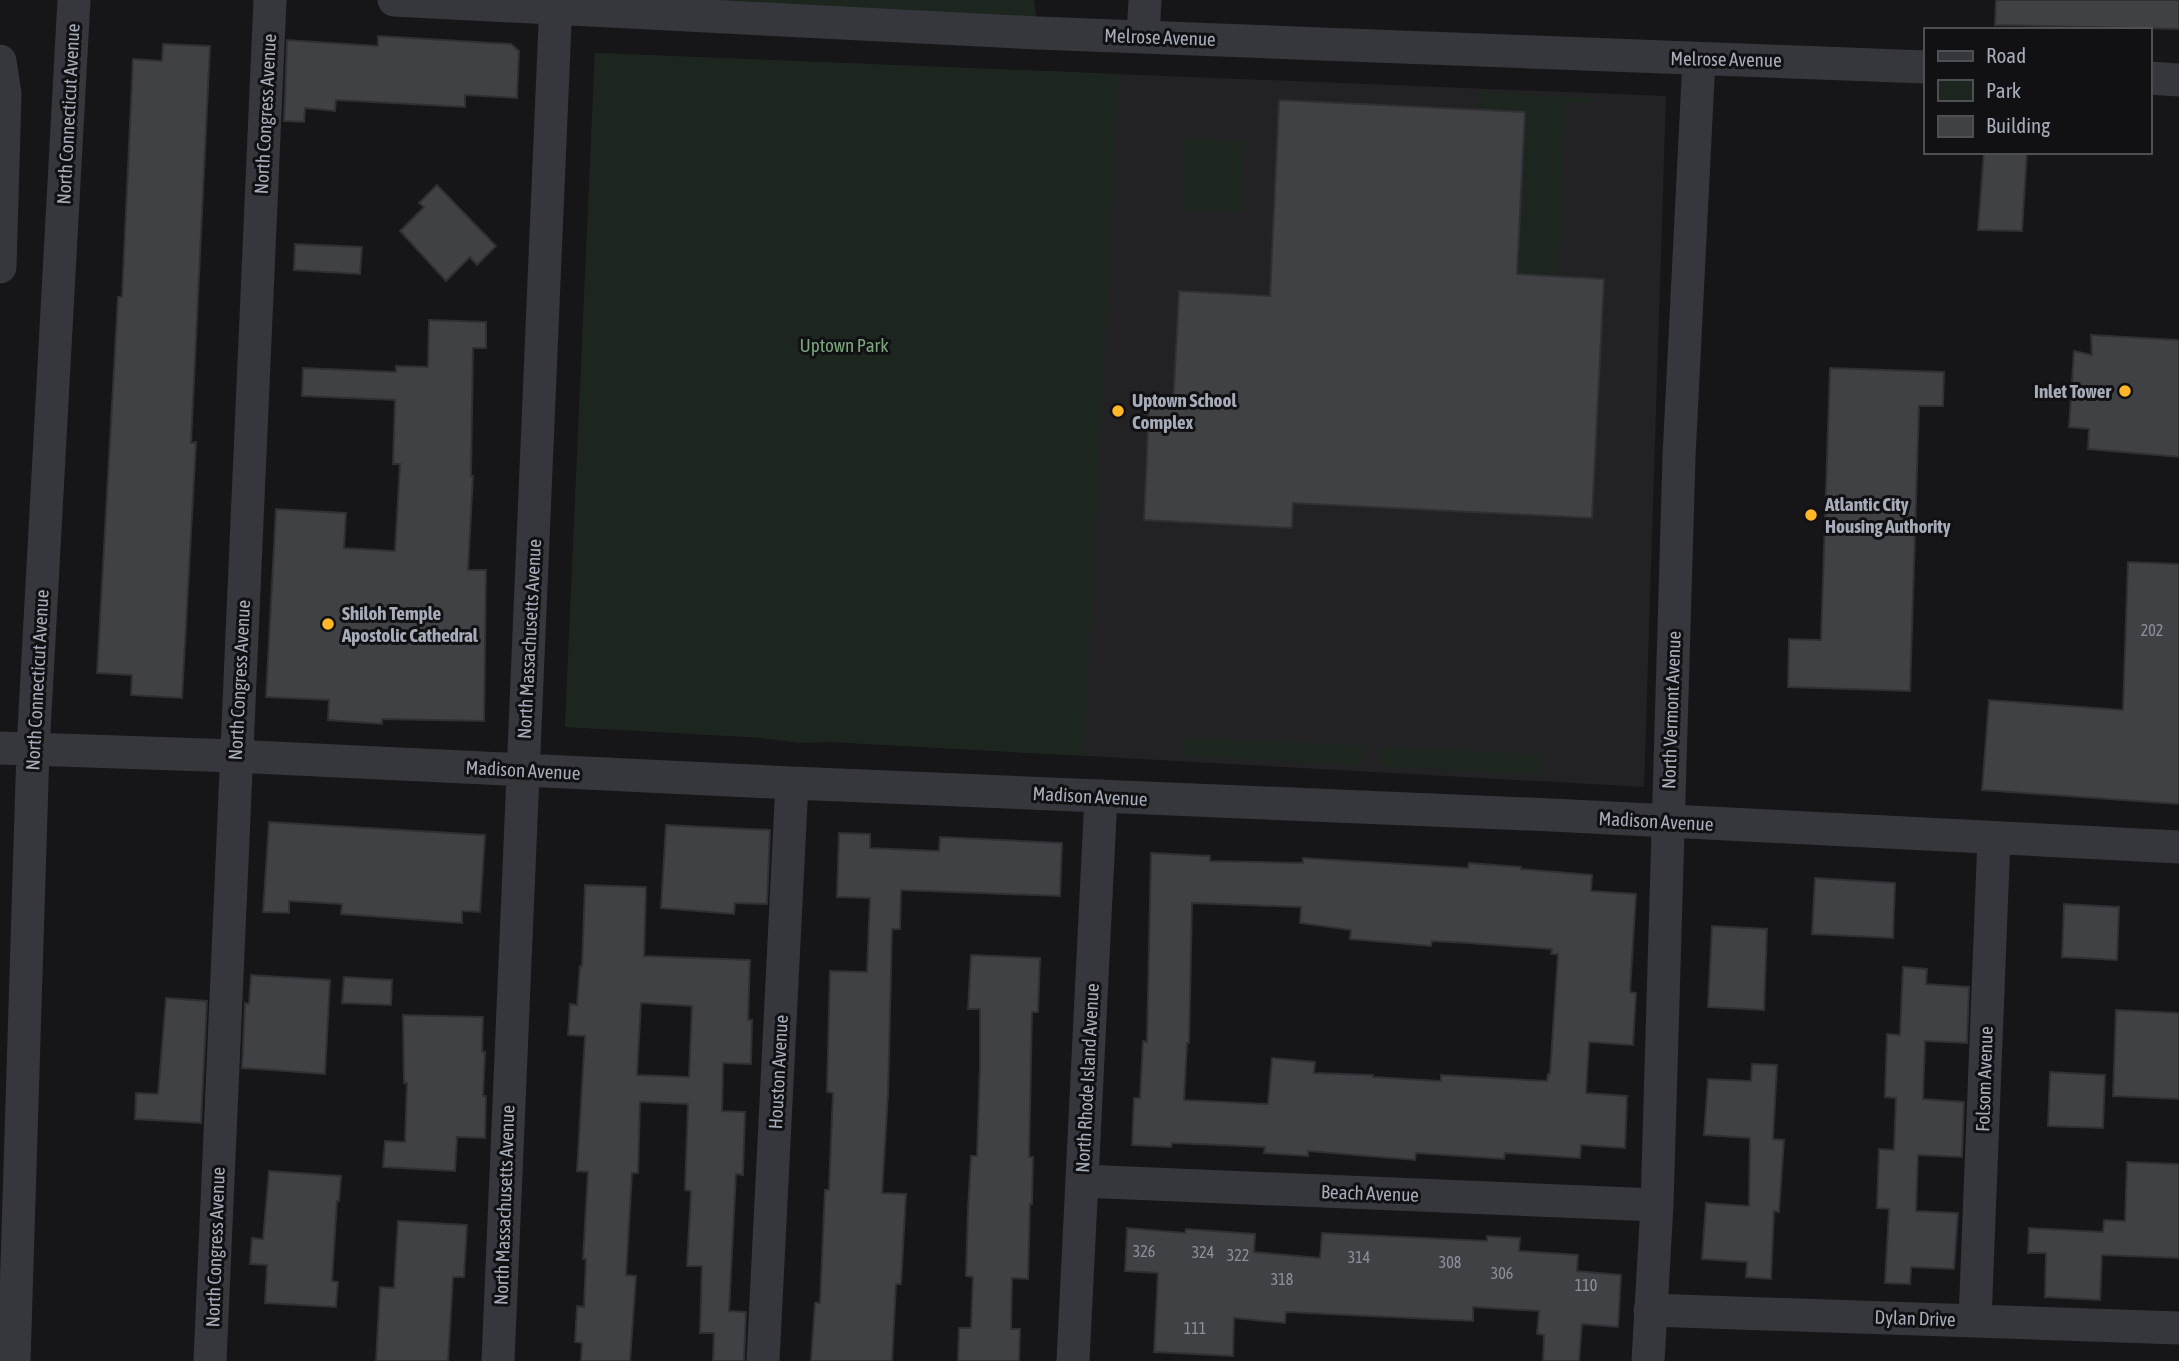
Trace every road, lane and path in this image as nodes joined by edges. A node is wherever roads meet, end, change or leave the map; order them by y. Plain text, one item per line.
1 (74, 0) edge
2 (270, 0) edge
3 (394, 0) edge
4 (1145, 0) edge
5 (556, 4) edge
6 (1143, 37) junction
7 (1699, 59) junction
8 (0, 61) edge
9 (1924, 67) edge
10 (2151, 78) edge
11 (2179, 80) edge
12 (0, 267) edge
13 (0, 748) edge
14 (33, 749) junction
15 (235, 756) junction
16 (523, 771) junction
17 (792, 783) junction
18 (1101, 796) junction
19 (1667, 822) junction
20 (1994, 838) junction
21 (2179, 846) edge
22 (1082, 1181) junction
23 (1657, 1205) junction
24 (1650, 1310) junction
25 (1975, 1320) junction
26 (2179, 1328) edge
27 (14, 1361) edge
28 (210, 1361) edge
29 (498, 1361) edge
30 (763, 1361) edge
31 (1073, 1361) edge
32 (1648, 1361) edge

1 - 14 street, North Connecticut Avenue
2 - 15 street, North Congress Avenue
3 - 5 street, Melrose Avenue
4 - 6 street
5 - 6 street, Melrose Avenue
5 - 16 street, North Massachusetts Avenue
6 - 7 street, Melrose Avenue
7 - 9 street, Melrose Avenue
7 - 19 street, North Vermont Avenue
8 - 12 street
10 - 11 street
13 - 14 street, Madison Avenue
14 - 15 street, Madison Avenue
14 - 27 street, North Connecticut Avenue
15 - 16 street, Madison Avenue
15 - 28 street, North Congress Avenue
16 - 17 street, Madison Avenue
16 - 29 street, North Massachusetts Avenue
17 - 18 street, Madison Avenue
17 - 30 street, Houston Avenue
18 - 19 street, Madison Avenue
18 - 22 street, North Rhode Island Avenue
19 - 20 street, Madison Avenue
19 - 23 street, North Vermont Avenue
20 - 21 street, Madison Avenue
20 - 25 street, Folsom Avenue
22 - 23 street, Beach Avenue
22 - 31 street, North Rhode Island Avenue
23 - 24 street, North Vermont Avenue
24 - 25 street, Dylan Drive
24 - 32 street, North Vermont Avenue
25 - 26 street, Dylan Drive

